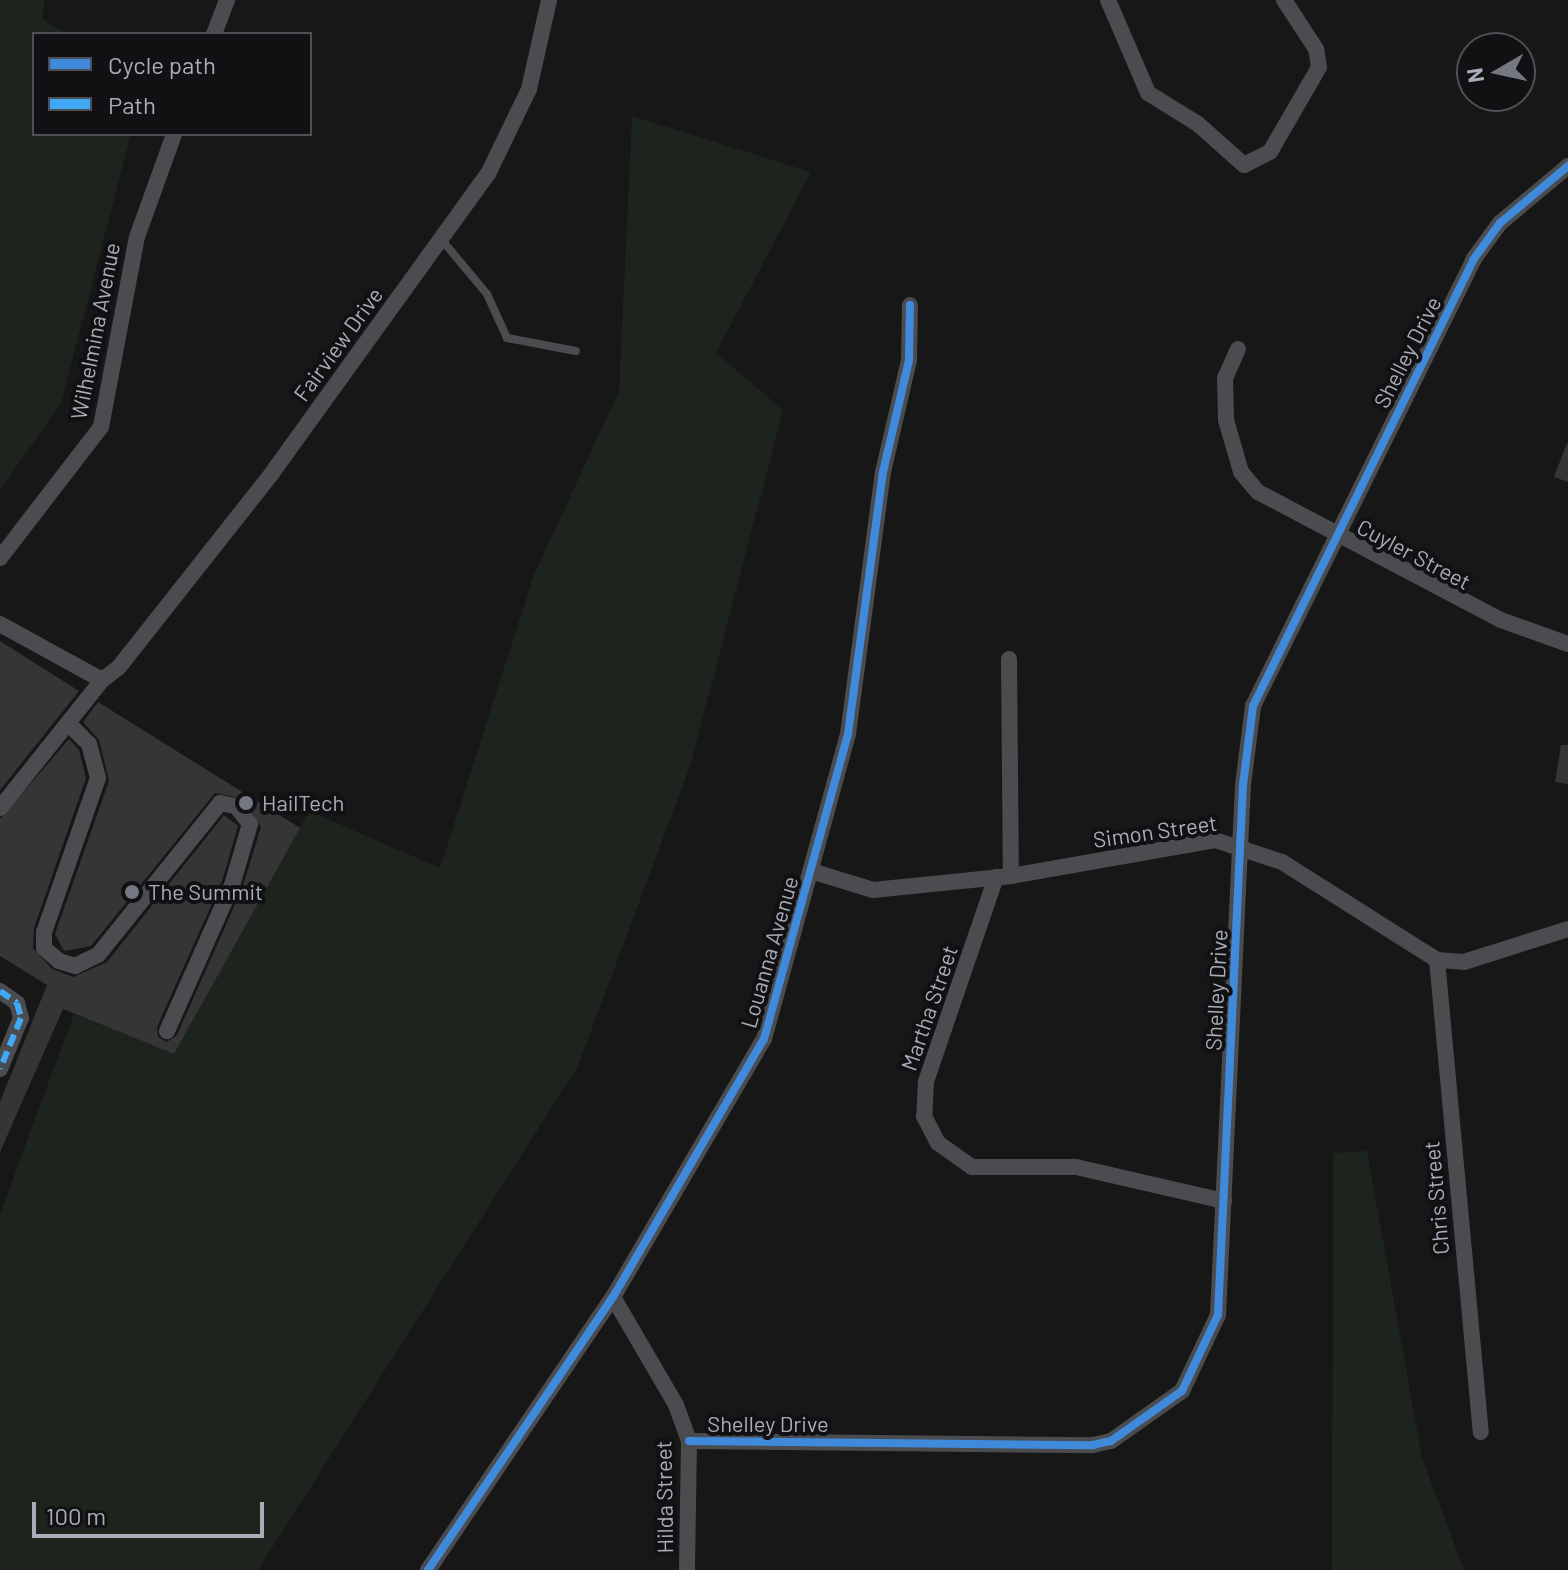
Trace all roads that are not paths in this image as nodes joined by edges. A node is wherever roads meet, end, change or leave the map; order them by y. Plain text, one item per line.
1 (227, 0) edge
2 (549, 0) edge
3 (1108, 0) edge
4 (1284, 0) edge
5 (215, 32) edge
6 (173, 136) edge
7 (1568, 166) edge
8 (441, 239) junction
9 (910, 305) dead end
10 (1238, 349) dead end
11 (576, 351) dead end
12 (1336, 533) junction
13 (0, 558) edge
14 (0, 624) edge
15 (1568, 644) edge
16 (1009, 659) dead end
17 (102, 680) junction
18 (70, 725) junction
19 (0, 808) edge
20 (1241, 845) junction
21 (811, 871) junction
22 (1003, 876) junction
23 (1568, 929) edge
24 (1437, 960) junction
25 (0, 991) edge
26 (167, 1031) dead end
27 (0, 1069) edge
28 (1224, 1201) junction
29 (613, 1297) junction
30 (1481, 1432) dead end
31 (689, 1441) junction
32 (428, 1570) edge
33 (687, 1570) edge

1 - 5 street
2 - 8 street, Fairview Drive
3 - 4 street
6 - 13 street, Wilhelmina Avenue
7 - 12 street, Shelley Drive
8 - 11 lane
8 - 17 street, Fairview Drive
9 - 21 street, Louanna Avenue
10 - 12 street, Cuyler Street
12 - 15 street, Cuyler Street
12 - 20 street, Shelley Drive
14 - 17 street
16 - 22 street, Martha Street
17 - 18 street, Fairview Drive
18 - 19 street, Fairview Drive
18 - 26 street
20 - 22 street, Simon Street
20 - 24 street, Simon Street
20 - 28 street, Shelley Drive
21 - 22 street, Simon Street
21 - 29 street, Louanna Avenue
22 - 28 street, Martha Street
23 - 24 street
24 - 30 street, Chris Street
25 - 27 street
28 - 31 street, Shelley Drive
29 - 31 street, Hilda Street
29 - 32 street, Louanna Avenue
31 - 33 street, Hilda Street

